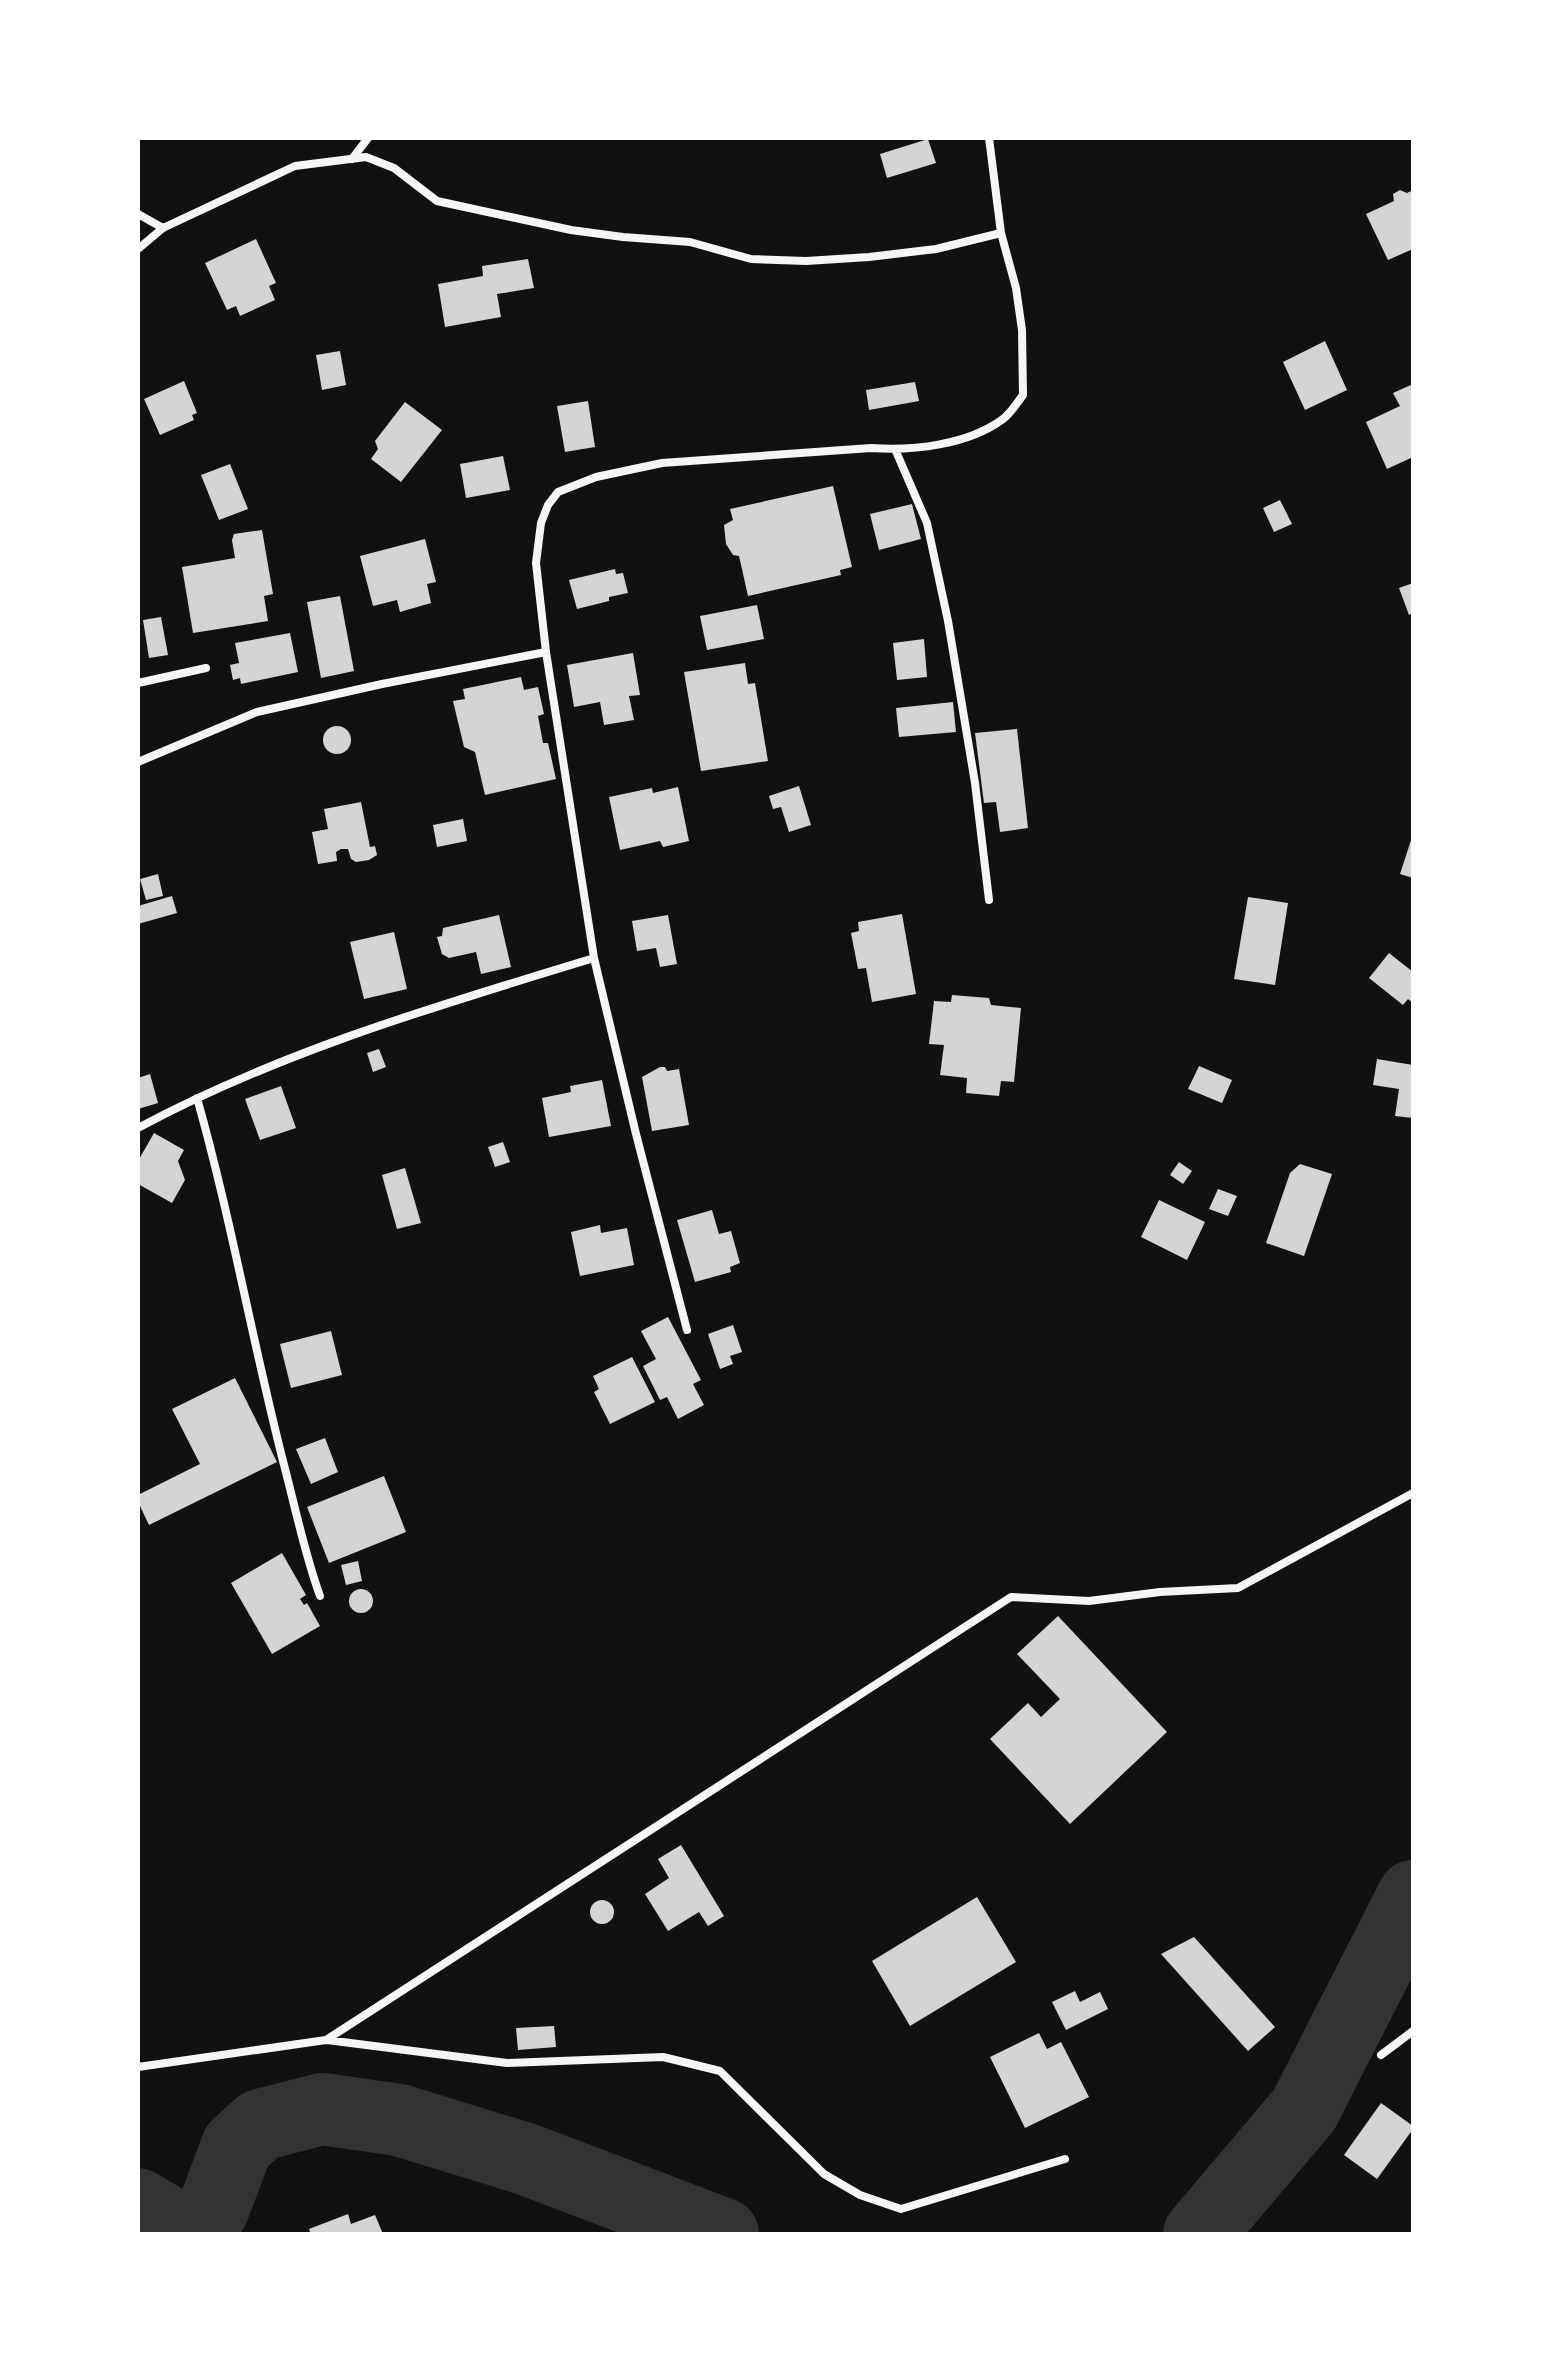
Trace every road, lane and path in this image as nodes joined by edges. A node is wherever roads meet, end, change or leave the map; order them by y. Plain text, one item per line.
1 (368, 138) edge
2 (989, 138) edge
3 (352, 159) junction
4 (138, 214) edge
5 (163, 228) junction
6 (1001, 233) junction
7 (138, 249) edge
8 (895, 449) junction
9 (546, 652) junction
10 (206, 668) dead end
11 (138, 683) edge
12 (138, 762) edge
13 (989, 900) dead end
14 (594, 958) junction
15 (197, 1098) junction
16 (138, 1128) edge
17 (687, 1330) dead end
18 (1413, 1493) edge
19 (320, 1596) dead end
20 (1413, 2031) edge
21 (326, 2040) junction
22 (1381, 2055) dead end
23 (138, 2067) edge
24 (1065, 2159) dead end

1 - 3 street
2 - 6 street
3 - 5 street
3 - 6 street
4 - 5 street
5 - 7 street
6 - 8 street
8 - 9 street
8 - 13 street
9 - 12 street
9 - 14 street
10 - 11 street
14 - 15 street
14 - 17 street
15 - 16 street
15 - 19 street
18 - 21 street
20 - 22 street
21 - 23 street
21 - 24 street

